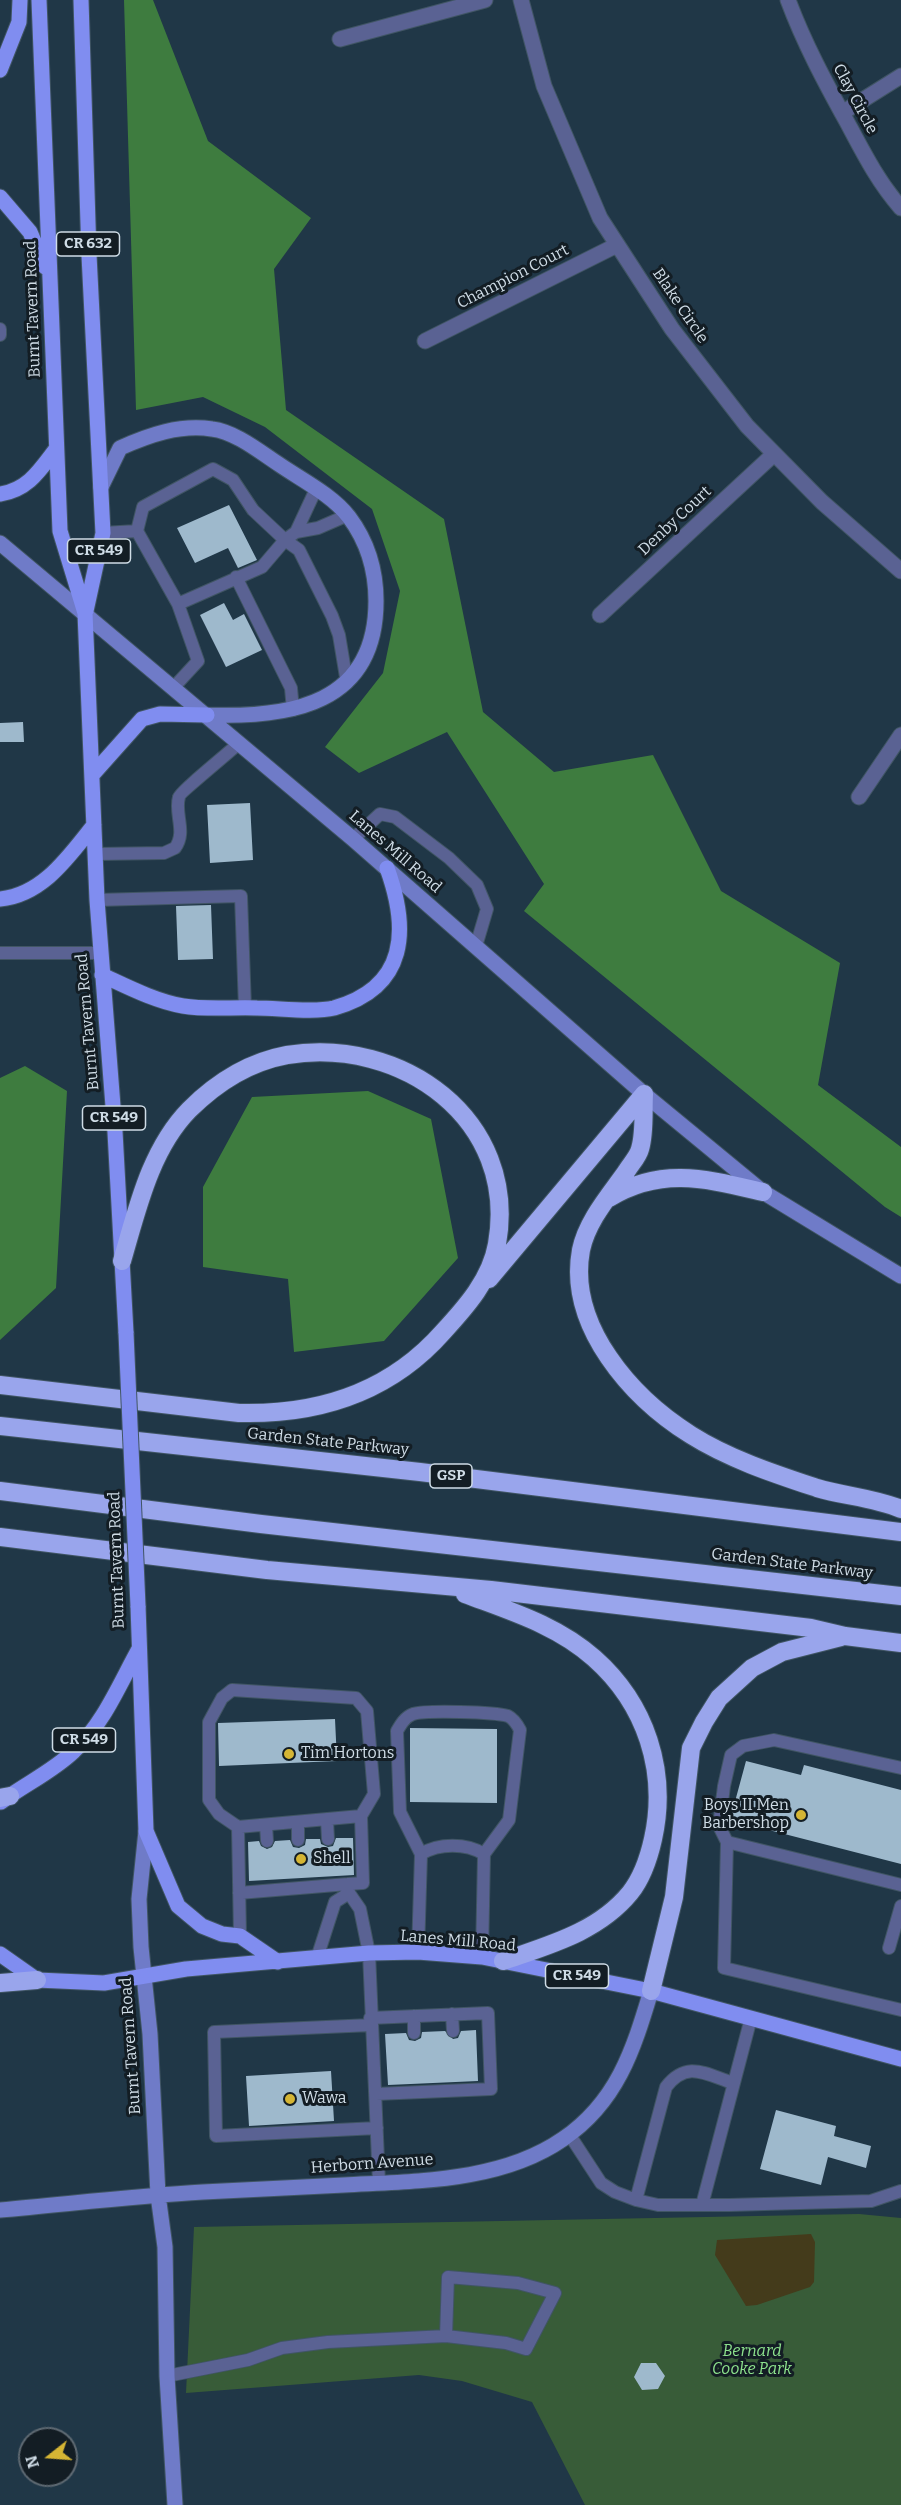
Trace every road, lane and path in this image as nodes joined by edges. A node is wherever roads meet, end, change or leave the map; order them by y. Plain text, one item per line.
1 (20, 0) edge
2 (39, 0) edge
3 (81, 0) edge
4 (485, 0) edge
5 (521, 0) edge
6 (789, 0) edge
7 (340, 39) dead end
8 (0, 70) edge
9 (901, 76) edge
10 (842, 113) junction
11 (0, 197) edge
12 (901, 208) edge
13 (617, 245) junction
14 (49, 276) junction
15 (0, 329) edge
16 (0, 335) edge
17 (425, 341) dead end
18 (56, 449) junction
19 (774, 454) junction
20 (101, 487) junction
21 (316, 489) junction
22 (0, 494) edge
23 (348, 515) junction
24 (137, 531) junction
25 (296, 532) junction
26 (103, 533) junction
27 (285, 540) junction
28 (0, 543) edge
29 (901, 571) edge
30 (236, 577) junction
31 (178, 604) junction
32 (85, 614) junction
33 (600, 615) dead end
34 (347, 683) junction
35 (174, 687) junction
36 (293, 710) junction
37 (207, 715) junction
38 (901, 735) edge
39 (239, 743) junction
40 (93, 774) junction
41 (859, 797) dead end
42 (94, 825) junction
43 (353, 838) junction
44 (95, 854) junction
45 (387, 868) junction
46 (0, 899) edge
47 (97, 900) junction
48 (476, 946) junction
49 (0, 953) edge
50 (100, 953) junction
51 (102, 975) junction
52 (245, 1008) junction
53 (644, 1095) junction
54 (763, 1192) junction
55 (608, 1199) junction
56 (122, 1261) junction
57 (901, 1276) edge
58 (471, 1300) junction
59 (0, 1385) edge
60 (0, 1426) edge
61 (0, 1491) edge
62 (901, 1509) edge
63 (901, 1532) edge
64 (0, 1537) edge
65 (446, 1587) junction
66 (901, 1596) edge
67 (845, 1636) junction
68 (901, 1643) edge
69 (139, 1649) junction
70 (901, 1768) edge
71 (3, 1799) edge
72 (361, 1816) junction
73 (327, 1820) junction
74 (298, 1822) junction
75 (266, 1825) junction
76 (238, 1827) junction
77 (146, 1831) junction
78 (327, 1839) dead end
79 (298, 1840) dead end
80 (267, 1841) dead end
81 (727, 1842) junction
82 (422, 1854) junction
83 (484, 1854) junction
84 (901, 1885) edge
85 (349, 1888) junction
86 (239, 1893) junction
87 (901, 1906) edge
88 (240, 1936) junction
89 (890, 1948) dead end
90 (418, 1952) junction
91 (369, 1953) junction
92 (0, 1954) edge
93 (317, 1958) junction
94 (482, 1958) junction
95 (503, 1961) junction
96 (278, 1962) junction
97 (145, 1977) junction
98 (37, 1980) junction
99 (0, 1983) edge
100 (651, 1991) junction
101 (901, 2010) edge
102 (452, 2014) junction
103 (414, 2016) junction
104 (751, 2018) junction
105 (371, 2021) junction
106 (453, 2031) dead end
107 (414, 2033) dead end
108 (901, 2059) edge
109 (733, 2083) junction
110 (376, 2094) junction
111 (377, 2128) junction
112 (569, 2134) junction
113 (378, 2183) junction
114 (901, 2191) edge
115 (158, 2195) junction
116 (636, 2200) junction
117 (702, 2205) junction
118 (0, 2210) edge
119 (446, 2336) junction
120 (167, 2376) junction
121 (175, 2505) edge

1 - 8 main road
2 - 14 main road, Burnt Tavern Road / CR 632
3 - 20 main road, Burnt Tavern Road / CR 632
4 - 7 street
5 - 13 street, Blake Circle
6 - 10 street, Clay Circle
9 - 10 street
10 - 12 street, Clay Circle
11 - 14 main road
13 - 17 street, Champion Court
13 - 19 street, Blake Circle
14 - 18 main road, Burnt Tavern Road / CR 632
15 - 16 lane
18 - 22 main road
18 - 32 main road, Burnt Tavern Road / CR 632
19 - 29 street, Blake Circle
19 - 33 street, Denby Court
20 - 21 main road, CR 549
20 - 26 main road, Burnt Tavern Road / CR 549
21 - 23 main road, CR 549
21 - 25 lane
23 - 25 lane
23 - 34 main road, CR 549
24 - 26 lane
24 - 27 lane
24 - 31 lane
25 - 27 lane
26 - 32 main road, Burnt Tavern Road / CR 549
27 - 30 lane
27 - 34 lane
28 - 32 main road, Lanes Mill Road
30 - 31 lane
30 - 36 lane
31 - 35 lane
32 - 35 main road, Lanes Mill Road
32 - 40 main road, Burnt Tavern Road / CR 549
34 - 36 main road, CR 549
35 - 37 main road, Lanes Mill Road
36 - 37 main road, CR 549
37 - 39 main road, Lanes Mill Road
37 - 40 main road
38 - 41 street
39 - 43 main road, Lanes Mill Road
39 - 44 lane
40 - 42 main road, Burnt Tavern Road / CR 549
42 - 44 main road, Burnt Tavern Road / CR 549
42 - 46 main road
43 - 45 main road, Lanes Mill Road
43 - 48 lane
44 - 47 main road, Burnt Tavern Road / CR 549
45 - 48 main road, Lanes Mill Road
45 - 52 main road
47 - 50 main road, Burnt Tavern Road / CR 549
47 - 52 lane
48 - 53 main road, Lanes Mill Road
49 - 50 lane
50 - 51 main road, Burnt Tavern Road / CR 549
51 - 52 main road
51 - 56 main road, Burnt Tavern Road / CR 549
53 - 54 main road, Lanes Mill Road
53 - 55 highway
53 - 58 highway
54 - 55 highway
54 - 57 main road, Lanes Mill Road
55 - 62 highway
56 - 58 highway
56 - 69 main road, Burnt Tavern Road / CR 549, bridge
58 - 59 highway
60 - 63 highway, Garden State Parkway / GSP
61 - 66 highway, Garden State Parkway
64 - 65 highway
65 - 67 highway
65 - 95 highway
67 - 68 highway
67 - 100 highway
69 - 71 main road, CR 549
69 - 77 main road, Burnt Tavern Road / CR 549
70 - 81 lane
72 - 73 lane
72 - 76 lane
72 - 85 lane
73 - 74 lane
73 - 78 lane
74 - 75 lane
74 - 79 lane
75 - 76 lane
75 - 80 lane
76 - 86 lane
77 - 88 main road, CR 549
77 - 97 main road, Burnt Tavern Road
81 - 84 lane
81 - 101 lane
82 - 83 lane
82 - 83 lane
82 - 90 lane
83 - 94 lane
85 - 86 lane
85 - 91 lane
85 - 93 lane
86 - 88 lane
87 - 89 lane
88 - 96 main road, CR 549
90 - 91 main road, Lanes Mill Road / CR 549
90 - 94 main road, Lanes Mill Road / CR 549
91 - 93 main road, Lanes Mill Road / CR 549
91 - 105 lane
92 - 98 main road
93 - 96 main road, Lanes Mill Road / CR 549
94 - 95 main road, Lanes Mill Road / CR 549
95 - 100 main road, Lanes Mill Road / CR 549
96 - 97 main road, Lanes Mill Road / CR 549
97 - 98 main road, CR 549
97 - 115 main road, Burnt Tavern Road
98 - 99 highway
100 - 104 main road, Lanes Mill Road / CR 549
100 - 112 main road, Herborn Avenue
102 - 103 lane
102 - 106 lane
102 - 110 lane
103 - 105 lane
103 - 107 lane
104 - 108 main road, Lanes Mill Road / CR 549
104 - 109 lane
105 - 110 lane
105 - 111 lane
109 - 116 lane
109 - 117 lane
110 - 111 lane
111 - 113 lane
112 - 113 main road, Herborn Avenue
112 - 116 lane
113 - 115 main road, Herborn Avenue
114 - 117 lane
115 - 118 main road, Herborn Avenue
115 - 120 main road, Burnt Tavern Road
116 - 117 lane
119 - 119 lane
119 - 120 lane
120 - 121 main road, Burnt Tavern Road

